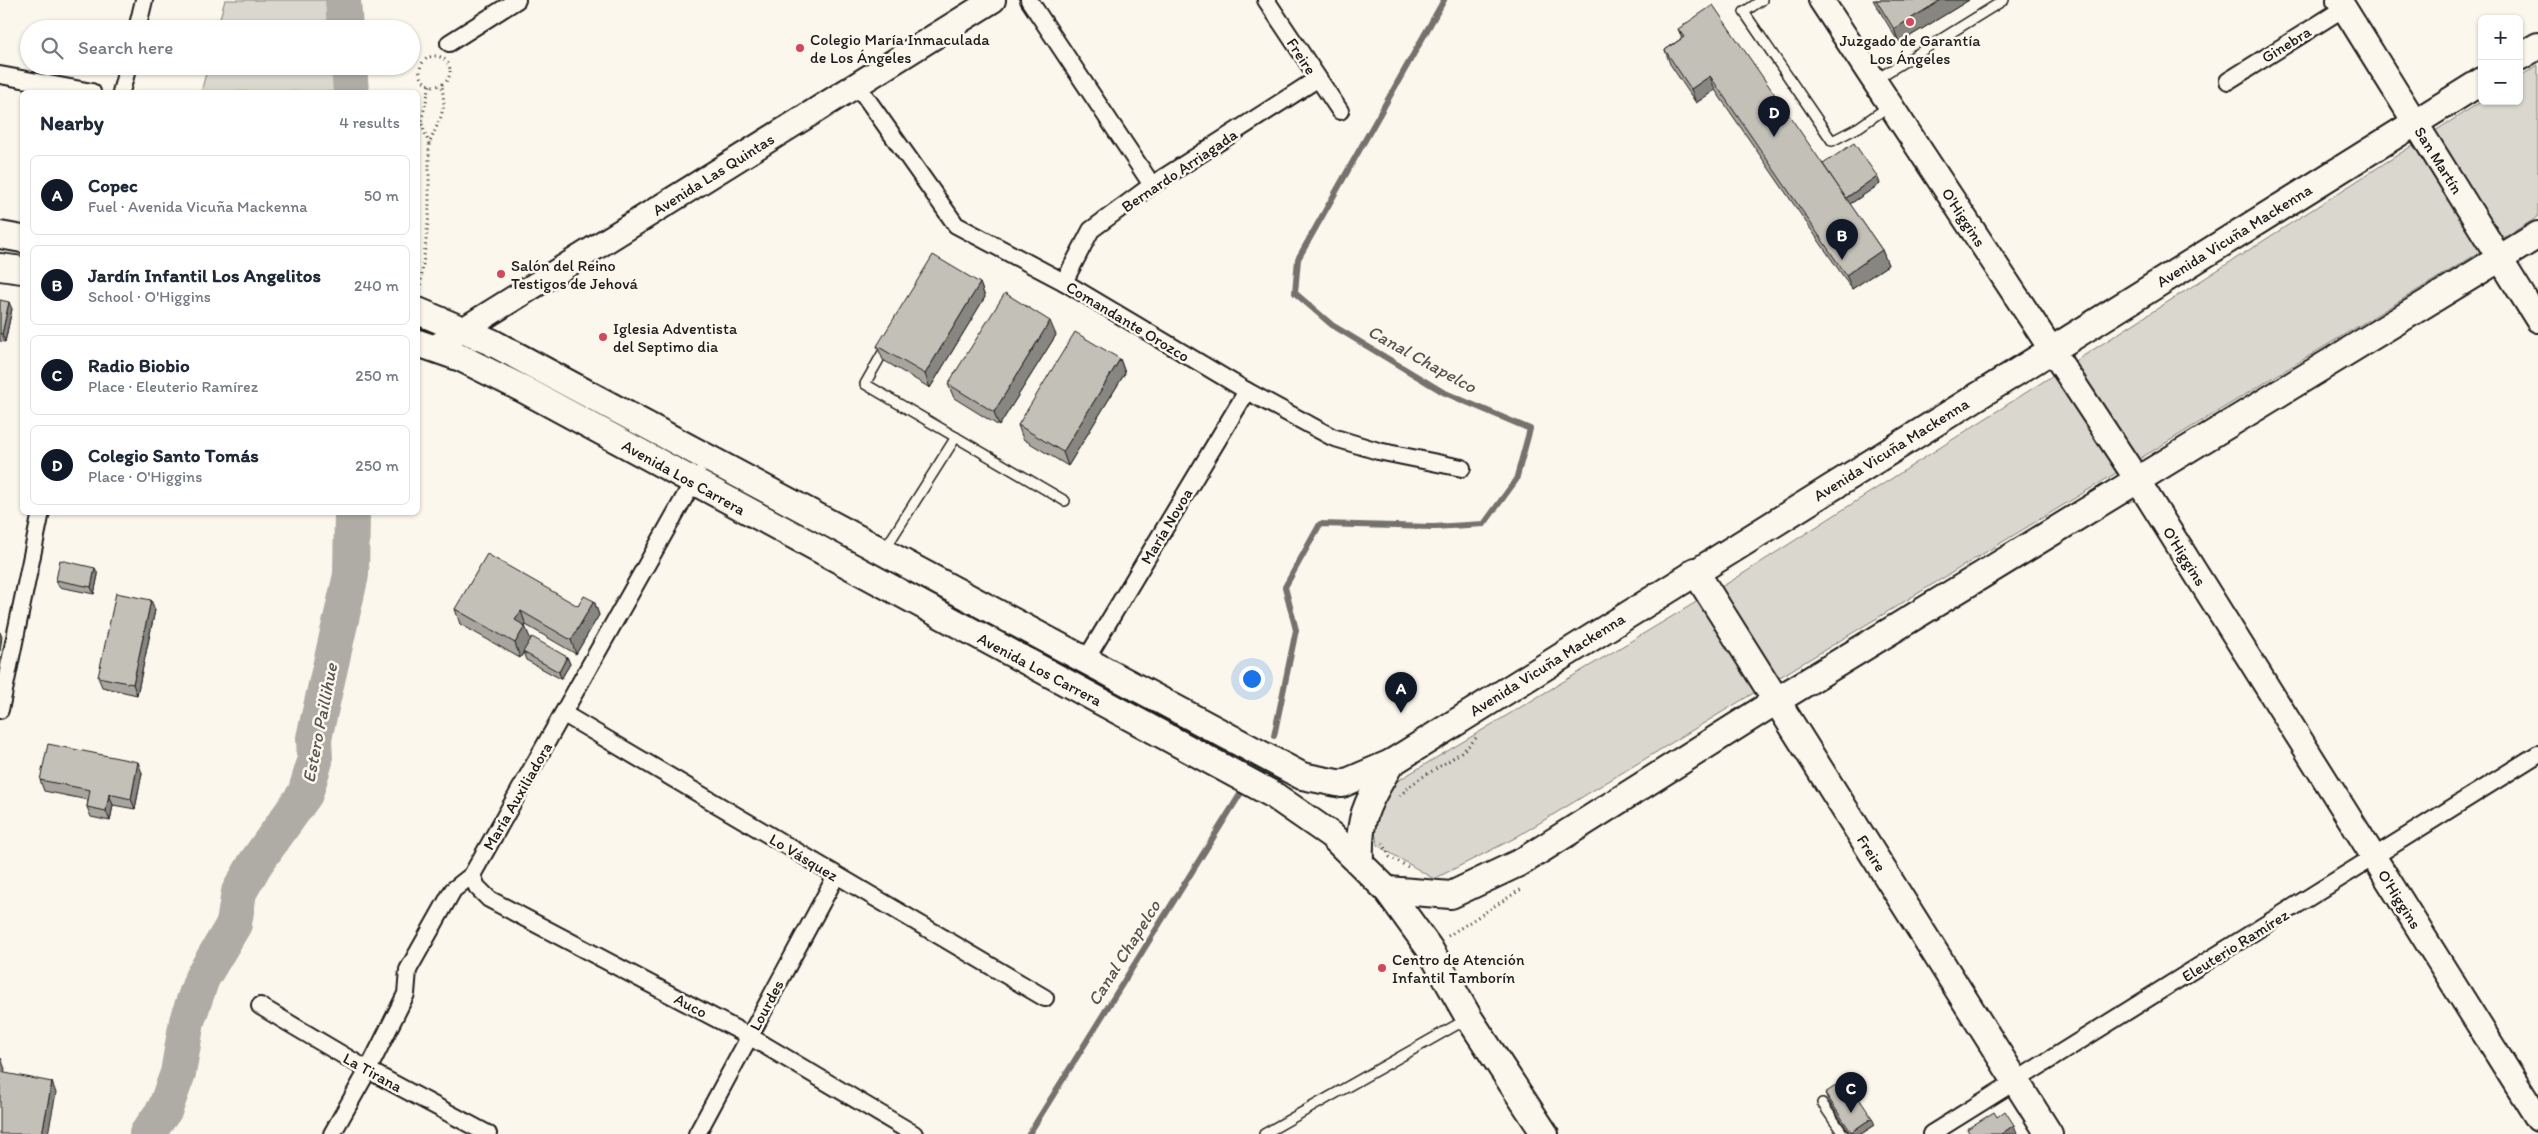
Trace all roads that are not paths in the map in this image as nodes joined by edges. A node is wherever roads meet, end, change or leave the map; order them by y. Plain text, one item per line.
1 (144, 0) edge
2 (517, 0) edge
3 (993, 0) edge
4 (1029, 0) edge
5 (1266, 0) edge
6 (1762, 0) edge
7 (1821, 0) edge
8 (2004, 0) edge
9 (2342, 4) edge
10 (139, 20) edge
11 (449, 43) dead end
12 (2538, 46) edge
13 (2523, 55) edge
14 (0, 75) edge
15 (126, 75) edge
16 (1317, 79) junction
17 (1874, 80) junction
18 (2228, 81) dead end
19 (2478, 83) edge
20 (857, 84) junction
21 (81, 90) edge
22 (122, 90) edge
23 (1891, 105) junction
24 (1340, 111) dead end
25 (2415, 122) junction
26 (1152, 185) junction
27 (0, 235) edge
28 (2538, 235) edge
29 (20, 239) edge
30 (2500, 259) junction
31 (0, 266) edge
32 (20, 270) edge
33 (1064, 282) junction
34 (420, 312) edge
35 (2538, 320) edge
36 (464, 329) junction
37 (893, 335) edge
38 (426, 345) edge
39 (2051, 349) junction
40 (1247, 392) junction
41 (956, 437) junction
42 (707, 458) junction
43 (1462, 468) dead end
44 (2138, 480) junction
45 (693, 483) junction
46 (1065, 502) dead end
47 (40, 515) edge
48 (883, 552) junction
49 (1695, 571) junction
50 (1086, 660) junction
51 (2, 688) edge
52 (1776, 701) junction
53 (0, 710) edge
54 (564, 714) junction
55 (2538, 754) edge
56 (1391, 762) junction
57 (2374, 858) junction
58 (1360, 862) junction
59 (472, 875) junction
60 (836, 876) junction
61 (1386, 890) junction
62 (1046, 998) dead end
63 (260, 1006) dead end
64 (1469, 1018) junction
65 (750, 1036) junction
66 (368, 1070) junction
67 (2016, 1082) junction
68 (1822, 1103) dead end
69 (2538, 1119) edge
70 (332, 1134) edge
71 (488, 1134) edge
72 (697, 1134) edge
73 (914, 1134) edge
74 (1264, 1134) edge
75 (1545, 1134) edge
76 (1843, 1134) edge
77 (1931, 1134) edge
78 (2049, 1134) edge

1 - 10 street
2 - 11 street
3 - 20 street, Avenida Las Quintas
4 - 26 street
5 - 16 street, Freire
6 - 23 lane
7 - 17 street, O'Higgins
8 - 17 lane
9 - 18 street, Ginebra
9 - 25 street, San Martín
12 - 13 main road
14 - 21 street
15 - 22 street
16 - 24 street, Freire
16 - 26 street, Bernardo Arriagada
17 - 23 street, O'Higgins
19 - 25 main road, Avenida Vicuña Mackenna
20 - 33 street, Comandante Orozco
20 - 36 street, Avenida Las Quintas
23 - 39 street, O'Higgins
25 - 30 street, San Martín
25 - 39 main road, Avenida Vicuña Mackenna
26 - 33 street, Bernardo Arriagada
27 - 29 main road
28 - 30 main road
30 - 35 street, San Martín
30 - 44 main road
31 - 32 main road
33 - 40 street, Comandante Orozco
34 - 36 main road, Avenida Los Carrera
36 - 38 street, Avenida Las Quintas
36 - 42 main road, Avenida Los Carrera
37 - 41 lane
38 - 45 main road, Avenida Los Carrera
39 - 44 street, O'Higgins
39 - 49 main road, Avenida Vicuña Mackenna
40 - 43 street, Comandante Orozco
40 - 50 street, María Novoa
41 - 46 lane
41 - 48 lane
42 - 45 street, María Auxiliadora
42 - 48 main road, Avenida Los Carrera
44 - 52 main road
44 - 57 street, O'Higgins
45 - 54 street, María Auxiliadora
45 - 58 main road, Avenida Los Carrera
47 - 51 street
48 - 50 main road, Avenida Los Carrera
49 - 52 main road, Freire
49 - 56 main road, Avenida Vicuña Mackenna
50 - 56 main road, Avenida Los Carrera
51 - 53 street
52 - 61 main road
52 - 67 main road, Freire
54 - 59 street, María Auxiliadora
54 - 60 street, Lo Vásquez
55 - 57 street, Eleuterio Ramírez
56 - 58 main road, Avenida Vicuña Mackenna
57 - 67 street, Eleuterio Ramírez
57 - 69 street, O'Higgins
58 - 61 main road, Avenida Los Carrera
59 - 65 street, Auco
59 - 66 street, María Auxiliadora
60 - 62 street, Lo Vásquez
60 - 65 street, Lourdes
61 - 64 main road, Avenida Los Carrera
63 - 66 street, La Tirana
64 - 74 lane
64 - 75 main road, Avenida Los Carrera
65 - 72 street, Lourdes
65 - 73 street, Auco
66 - 70 street, María Auxiliadora
66 - 71 street, La Tirana
67 - 77 street, Eleuterio Ramírez
67 - 78 main road, Freire
68 - 76 lane

